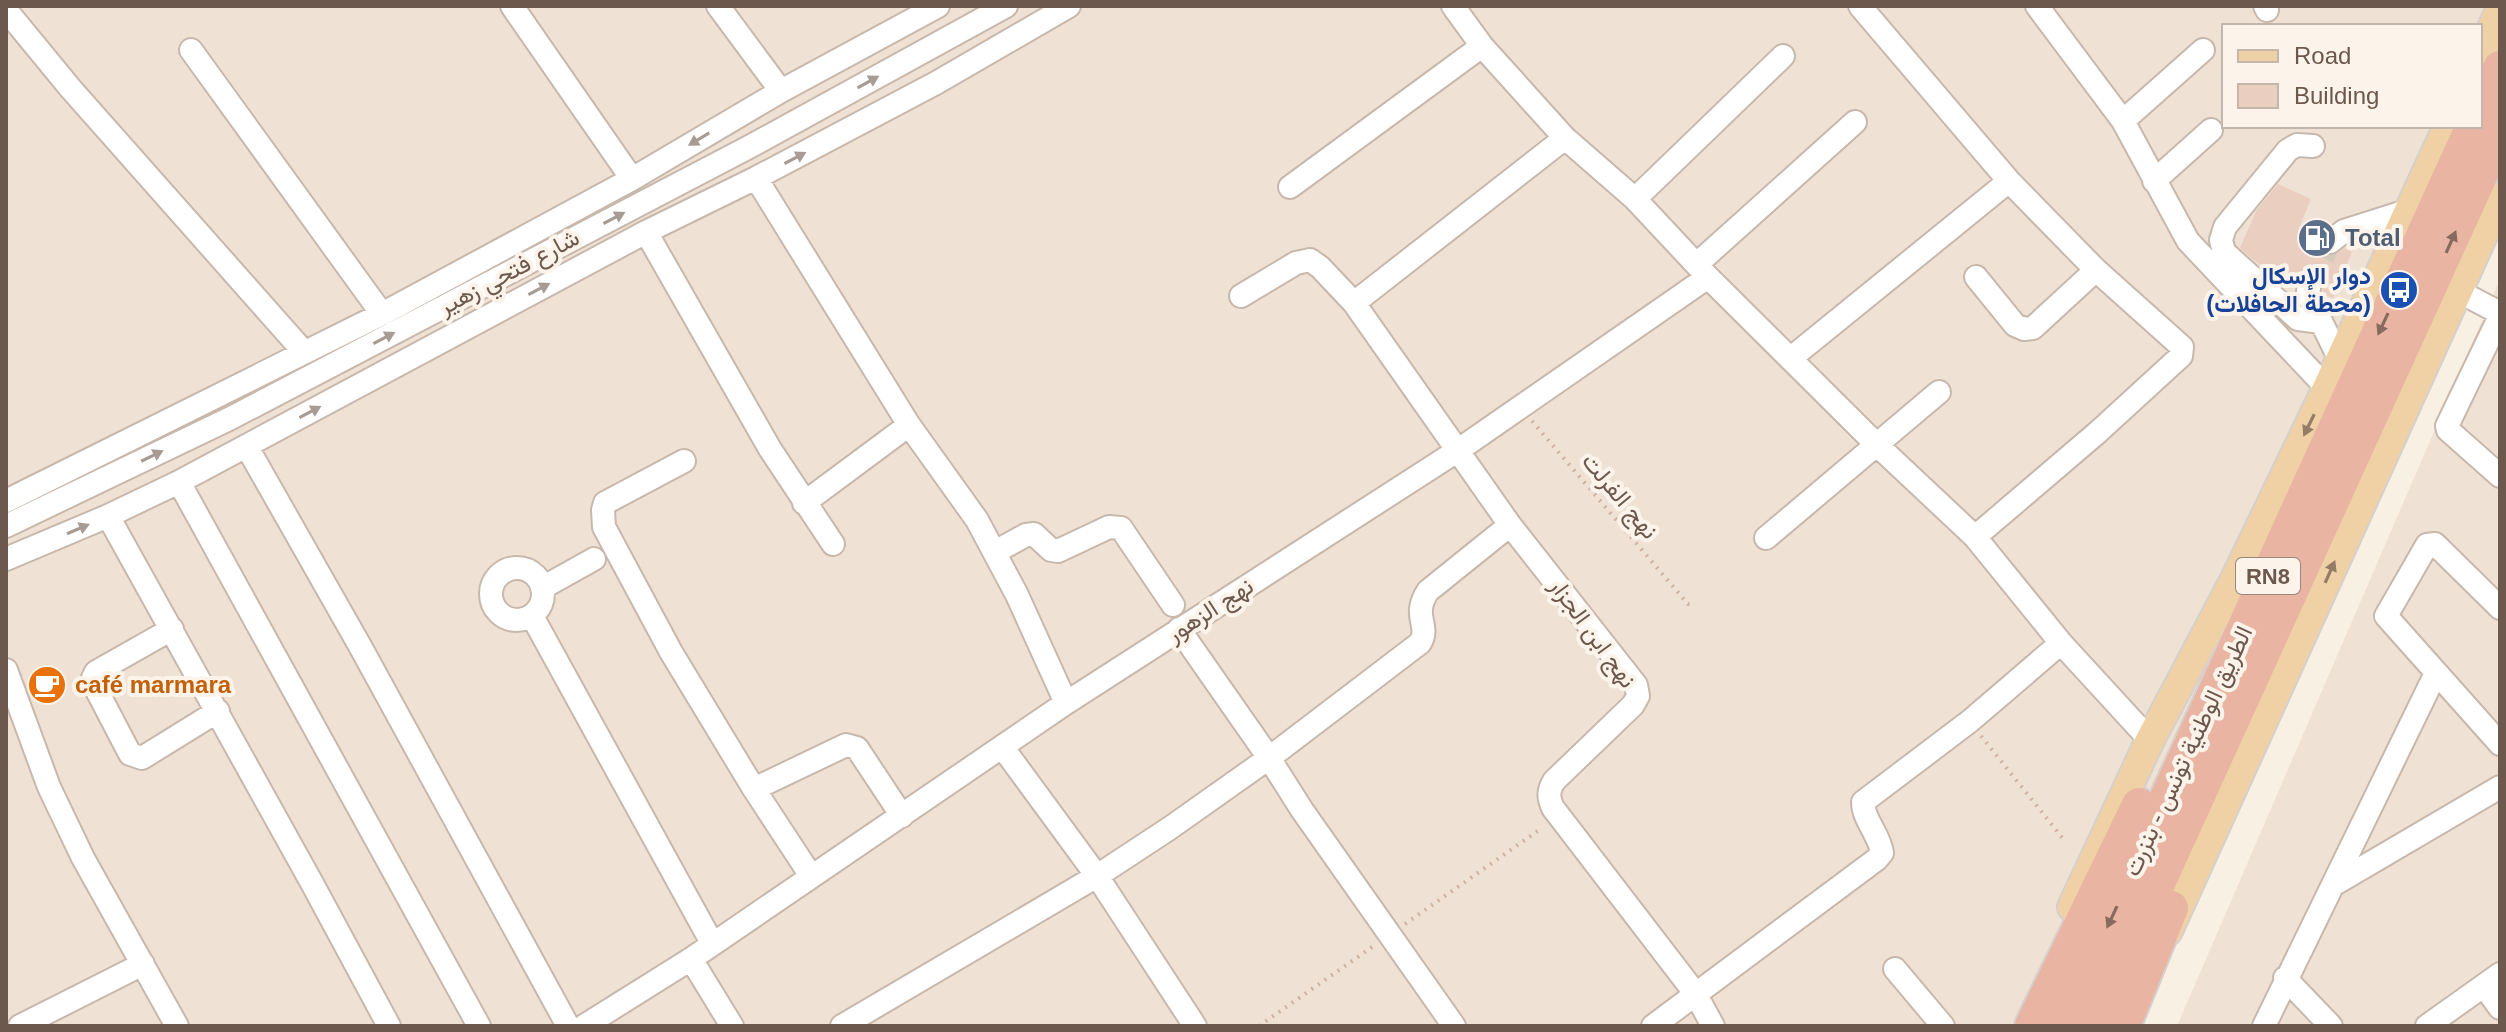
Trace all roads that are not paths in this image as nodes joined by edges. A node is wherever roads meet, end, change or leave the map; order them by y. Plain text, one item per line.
1 (512, 6) edge
2 (718, 6) edge
3 (938, 6) edge
4 (1006, 6) edge
5 (1069, 6) edge
6 (1453, 6) edge
7 (1860, 6) edge
8 (2037, 6) edge
9 (6, 10) edge
10 (2500, 10) edge
11 (907, 13) edge
12 (1482, 46) junction
13 (191, 50) dead end
14 (2203, 50) dead end
15 (2482, 50) edge
16 (1783, 56) dead end
17 (2500, 68) edge
18 (781, 91) junction
19 (2482, 108) edge
20 (2123, 121) junction
21 (1855, 122) dead end
22 (2447, 128) edge
23 (2472, 128) edge
24 (2211, 130) dead end
25 (2500, 132) edge
26 (1565, 138) junction
27 (2313, 146) dead end
28 (756, 178) junction
29 (632, 179) junction
30 (2009, 181) junction
31 (2154, 181) junction
32 (1290, 187) dead end
33 (2500, 198) edge
34 (1635, 199) junction
35 (2410, 210) junction
36 (646, 232) junction
37 (2330, 242) tunnel mouth
38 (1702, 270) junction
39 (2096, 270) junction
40 (1976, 277) dead end
41 (2309, 288) tunnel mouth
42 (2458, 291) junction
43 (1241, 296) dead end
44 (1354, 303) junction
45 (382, 314) junction
46 (2500, 315) edge
47 (2321, 322) junction
48 (304, 352) junction
49 (1791, 358) junction
50 (2340, 360) junction
51 (2327, 388) junction
52 (1939, 392) dead end
53 (909, 425) junction
54 (2365, 433) junction
55 (1876, 444) junction
56 (247, 447) junction
57 (1457, 451) junction
58 (684, 461) dead end
59 (2500, 476) edge
60 (179, 482) junction
61 (6, 501) edge
62 (804, 503) junction
63 (108, 516) junction
64 (2292, 524) junction
65 (1510, 525) junction
66 (6, 526) edge
67 (1975, 537) junction
68 (1766, 538) dead end
69 (833, 544) dead end
70 (995, 552) junction
71 (6, 559) edge
72 (594, 559) dead end
73 (542, 588) junction
74 (1173, 605) dead end
75 (2500, 608) edge
76 (532, 616) junction
77 (172, 629) junction
78 (1179, 629) junction
79 (2061, 643) junction
80 (6, 670) edge
81 (2436, 673) junction
82 (1066, 703) junction
83 (218, 711) junction
84 (2150, 740) junction
85 (2500, 744) edge
86 (1003, 748) junction
87 (1269, 758) junction
88 (2500, 787) edge
89 (754, 789) junction
90 (902, 816) junction
91 (811, 876) junction
92 (1097, 876) junction
93 (2333, 885) junction
94 (712, 943) junction
95 (691, 959) junction
96 (143, 964) junction
97 (1895, 969) dead end
98 (2285, 978) junction
99 (2492, 980) edge
100 (1695, 993) junction
101 (2500, 1008) edge
102 (1661, 1025) edge
103 (20, 1026) edge
104 (177, 1026) edge
105 (389, 1026) edge
106 (479, 1026) edge
107 (568, 1026) edge
108 (584, 1026) edge
109 (732, 1026) edge
110 (842, 1026) edge
111 (1195, 1026) edge
112 (1454, 1026) edge
113 (1713, 1026) edge
114 (1943, 1026) edge
115 (2030, 1026) edge
116 (2063, 1026) edge
117 (2093, 1026) edge
118 (2124, 1026) edge
119 (2264, 1026) edge
120 (2331, 1026) edge
121 (2427, 1026) edge

1 - 29 street
2 - 18 street
3 - 11 street, شارع فتحي زهير
66 -> 4 street, شارع فتحي زهير
28 -> 5 street
6 - 12 street
7 - 30 street
8 - 20 street
9 - 48 street
10 - 15 main road
11 - 18 street, شارع فتحي زهير
12 - 26 street
12 - 32 street
13 - 45 street
14 - 20 street
16 - 34 street
17 - 19 highway
18 -> 29 street, شارع فتحي زهير
20 - 31 street
21 - 38 street, نهج الزهور
22 - 35 main road
23 -> 64 highway, الطريق الوطنية تونس - بنزرت / RN8
24 - 31 street
54 -> 25 highway, الطريق الوطنية تونس - بنزرت / RN8
26 - 34 street
26 - 44 street
27 - 47 street
28 - 36 street
28 - 53 street
29 - 45 street, شارع فتحي زهير
30 - 39 street
30 - 49 street
31 - 51 street
33 - 42 main road
34 - 38 street
35 - 37 street
35 - 50 main road
56 -> 36 street
36 - 62 street
38 - 49 street
38 - 57 street, نهج الزهور
39 - 40 street
39 - 67 street
41 - 47 street
42 - 46 street
118 -> 42 main road
43 - 44 street, نهج ابن الجزار
44 - 57 street, نهج ابن الجزار
45 - 48 street, شارع فتحي زهير
46 - 59 street
47 - 50 street
48 - 61 street, شارع فتحي زهير
49 - 55 street
50 - 51 main road
51 -> 84 main road
52 - 55 street
53 - 62 street
53 - 70 street
54 - 117 highway, الطريق الوطنية تونس - بنزرت / RN8
54 - 118 highway
55 - 67 street
55 - 68 street
56 - 60 street
56 - 107 street
57 - 65 street, نهج ابن الجزار
57 - 78 street, نهج الزهور
58 - 89 street
60 - 63 street
60 - 106 street
62 - 69 street
71 -> 63 street
63 - 77 street
64 - 115 highway
64 -> 116 highway, الطريق الوطنية تونس - بنزرت / RN8
65 - 87 street
65 - 100 street, نهج ابن الجزار
67 - 79 street
70 - 74 street
70 - 82 street
72 - 73 street
73 - 76 street
73 - 76 street
75 - 81 street
76 - 94 street
77 - 83 street
77 - 83 street
78 - 82 street, نهج الزهور
78 - 87 street
79 - 84 street
79 - 100 street
80 - 96 street
81 - 85 street
81 - 93 street
82 - 86 street, نهج الزهور
83 - 105 street
84 - 115 main road
86 - 90 street, نهج الزهور
86 - 92 street
87 - 92 street
87 - 112 street
88 - 93 street
89 - 90 street
89 - 91 street
90 - 91 street, نهج الزهور
91 - 94 street, نهج الزهور
92 - 110 street
92 - 111 street
93 - 98 street
94 - 95 street, نهج الزهور
95 - 108 street, نهج الزهور
95 - 109 street
96 - 103 street
96 - 104 street
97 - 114 street
98 - 119 street
98 - 120 street
99 - 101 street
99 - 121 street
100 - 102 street
100 - 113 street

